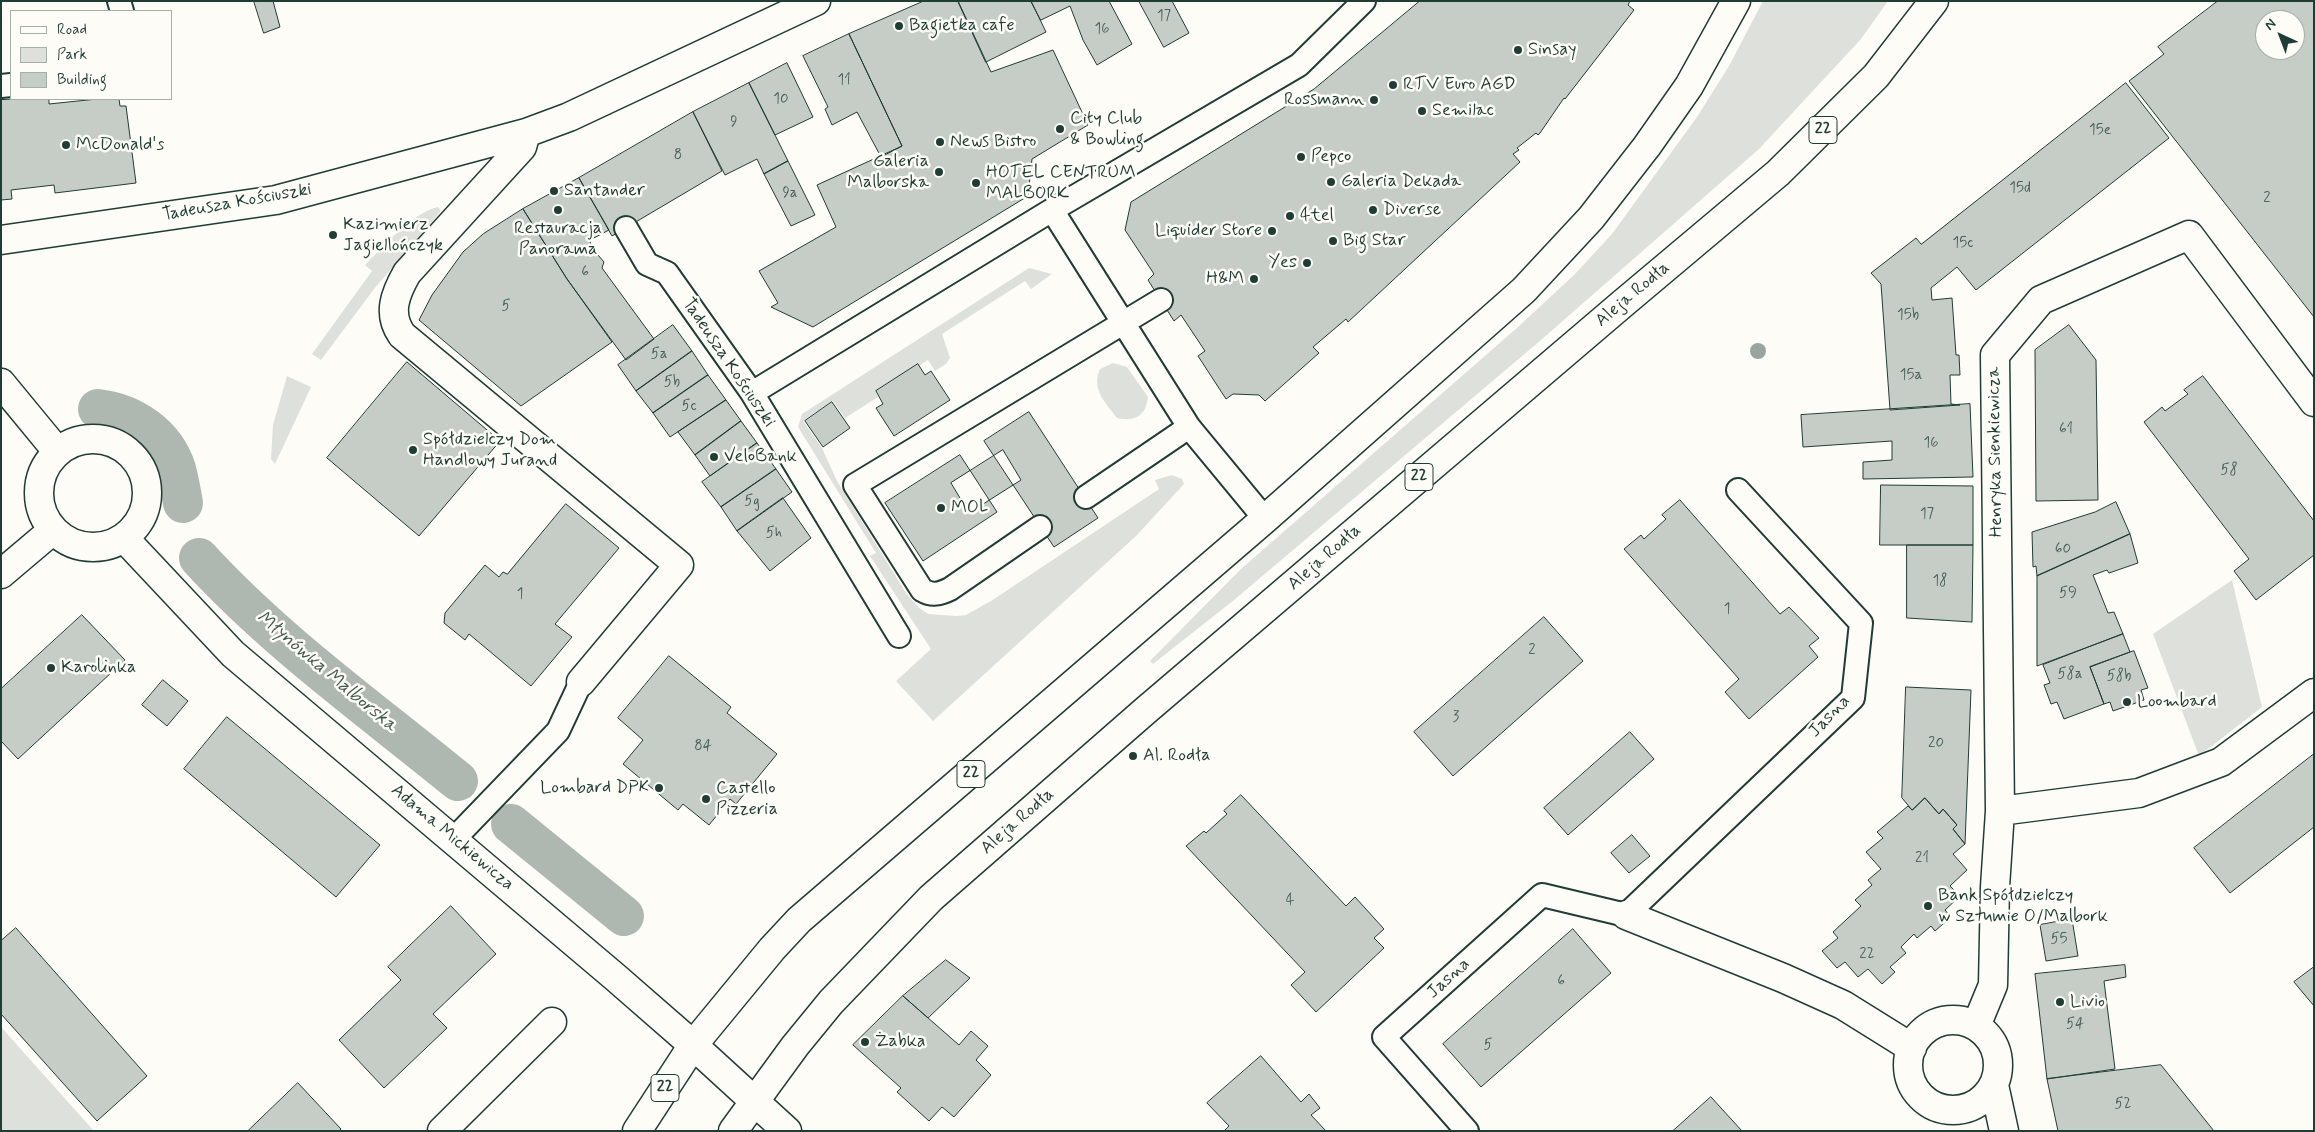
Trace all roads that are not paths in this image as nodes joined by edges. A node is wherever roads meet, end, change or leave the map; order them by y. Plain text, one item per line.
1 (816, 1) edge
2 (1364, 1) edge
3 (1736, 1) edge
4 (1934, 1) edge
5 (776, 10) edge
6 (526, 134) junction
7 (1052, 210) junction
8 (626, 228) dead end
9 (1, 240) edge
10 (1161, 300) dead end
11 (1123, 325) junction
12 (1, 383) edge
13 (752, 393) junction
14 (2314, 402) edge
15 (1188, 427) junction
16 (57, 451) junction
17 (1738, 490) dead end
18 (1086, 497) dead end
19 (1265, 519) junction
20 (1040, 528) dead end
21 (53, 530) junction
22 (124, 538) junction
23 (1, 574) edge
24 (899, 636) dead end
25 (581, 682) joint
26 (2314, 692) edge
27 (2000, 811) junction
28 (453, 840) junction
29 (1626, 915) junction
30 (552, 1022) dead end
31 (1976, 1026) junction
32 (692, 1045) junction
33 (1912, 1048) junction
34 (1994, 1085) junction
35 (1922, 1098) junction
36 (754, 1100) junction
37 (442, 1131) edge
38 (637, 1131) edge
39 (733, 1131) edge
40 (787, 1131) edge
41 (1467, 1131) edge
42 (1942, 1131) edge
43 (2004, 1131) edge

1 - 5 street, Tadeusza Kościuszki
2 - 7 lane
3 - 19 street, 22
4 - 36 street, Aleja Rodła / 22
5 - 6 street, Tadeusza Kościuszki
6 - 9 street, Tadeusza Kościuszki
6 - 25 street
7 - 11 lane
7 - 13 lane
8 - 13 lane, Tadeusza Kościuszki
10 - 11 lane
11 - 15 lane
11 - 20 lane
12 - 16 street
13 - 24 lane, Tadeusza Kościuszki
14 - 27 street, Henryka Sienkiewicza
15 - 18 lane
15 - 19 lane
16 - 21 street
16 - 22 street
17 - 29 lane, Jasna
19 - 32 street, 22
21 - 22 street
21 - 23 street
22 - 28 street, Adama Mickiewicza
25 - 28 lane
26 - 27 street
27 - 31 street, Henryka Sienkiewicza
28 - 32 street, Adama Mickiewicza
29 - 33 street, Jasna
29 - 41 lane, Jasna
30 - 37 street
31 - 33 street
31 - 34 street
32 - 36 street, Adama Mickiewicza
32 - 38 street, 22
33 - 35 street
34 - 35 street
34 - 43 street
35 - 42 street
36 - 39 street, Aleja Rodła / 22
36 - 40 street, Adama Mickiewicza

